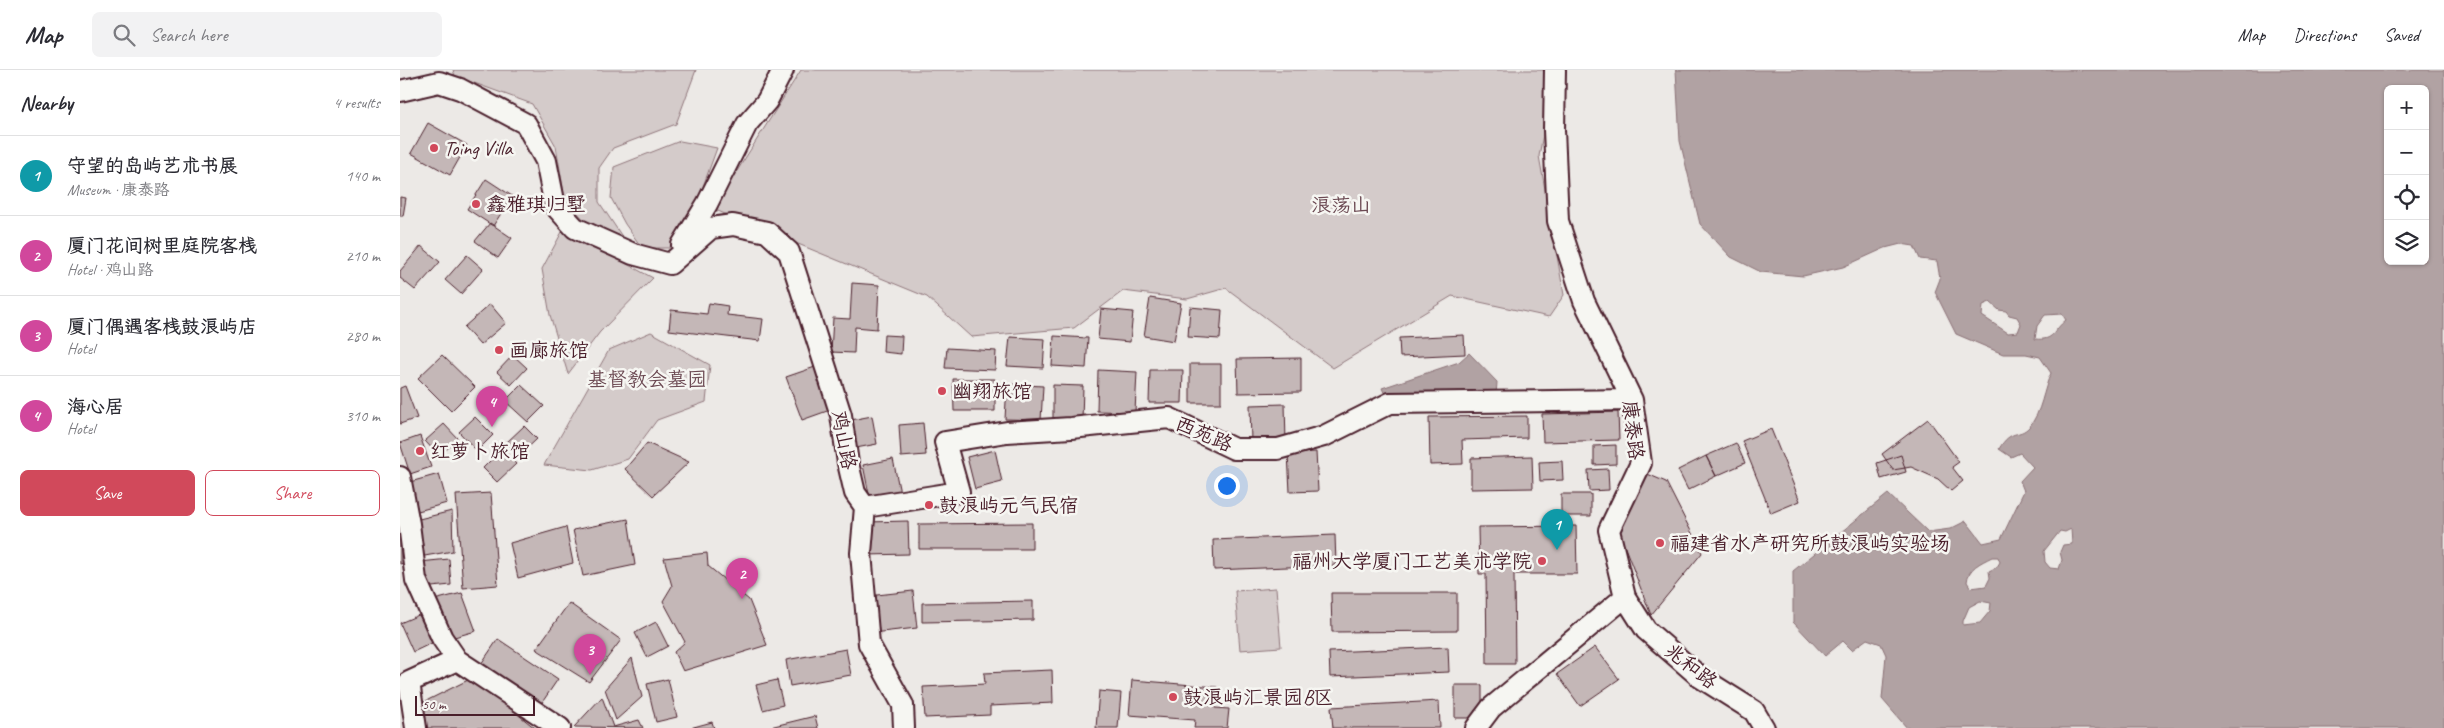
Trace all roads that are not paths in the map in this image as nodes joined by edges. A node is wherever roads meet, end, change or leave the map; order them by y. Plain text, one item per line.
1 (784, 70) edge
2 (1555, 70) edge
3 (400, 91) edge
4 (670, 264) junction
5 (1632, 400) junction
6 (400, 477) edge
7 (865, 507) junction
8 (1625, 598) junction
9 (456, 660) junction
10 (416, 728) edge
11 (560, 728) edge
12 (904, 728) edge
13 (1476, 728) edge
14 (1764, 728) edge

1 - 4 street
2 - 5 street, 康泰路
3 - 4 street
4 - 7 street, 鸡山路
5 - 7 street, 西苑路
5 - 8 street, 康泰路
6 - 9 street
7 - 12 street
8 - 13 street
8 - 14 street, 兆和路
9 - 10 street
9 - 11 street

